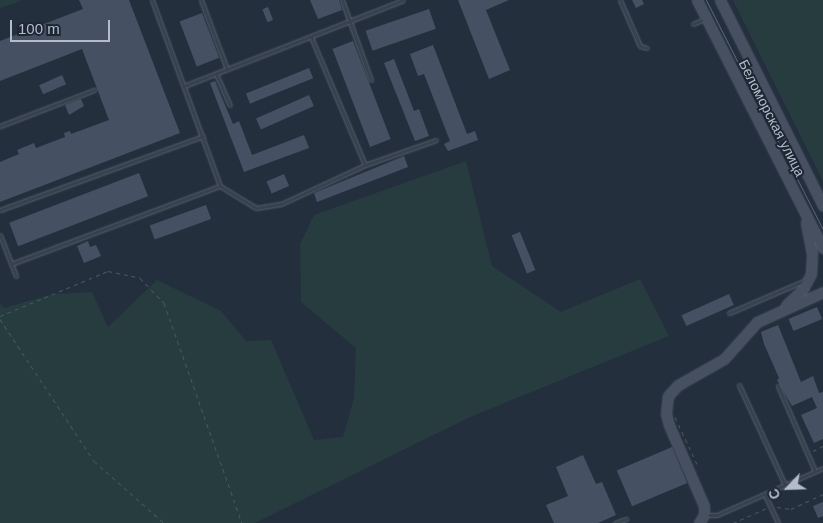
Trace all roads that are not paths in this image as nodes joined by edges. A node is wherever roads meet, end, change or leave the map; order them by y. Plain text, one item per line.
1 (152, 0) edge
2 (200, 0) edge
3 (342, 0) edge
4 (404, 0) edge
5 (620, 0) edge
6 (697, 0) edge
7 (720, 0) edge
8 (706, 18) junction
9 (349, 21) junction
10 (693, 24) dead end
11 (310, 36) junction
12 (647, 48) dead end
13 (227, 69) junction
14 (216, 74) junction
15 (371, 80) dead end
16 (184, 86) junction
17 (94, 90) dead end
18 (230, 105) dead end
19 (0, 126) edge
20 (203, 136) junction
21 (436, 140) dead end
22 (365, 165) junction
23 (220, 186) junction
24 (823, 206) edge
25 (803, 208) junction
26 (0, 210) edge
27 (0, 235) edge
28 (823, 248) edge
29 (11, 264) junction
30 (16, 276) dead end
31 (808, 280) junction
32 (823, 292) edge
33 (778, 312) junction
34 (729, 314) dead end
35 (739, 386) dead end
36 (778, 386) dead end
37 (823, 468) edge
38 (815, 471) junction
39 (785, 485) junction
40 (765, 495) junction
41 (626, 519) dead end
42 (702, 519) edge
43 (614, 523) edge
44 (778, 523) edge

1 - 16 lane
2 - 13 lane
3 - 9 lane
4 - 9 lane
5 - 12 lane
6 - 8 main road, Беломорская улица
7 - 24 main road, Беломорская улица
8 - 10 lane
8 - 25 main road, Беломорская улица
9 - 11 lane
9 - 15 lane
11 - 13 lane
11 - 22 lane
13 - 14 lane
14 - 16 lane
14 - 18 lane
16 - 20 lane
17 - 19 lane
20 - 23 lane
20 - 26 lane
21 - 22 lane
22 - 23 lane
23 - 29 lane
25 - 28 main road, Беломорская улица
25 - 31 main road
27 - 29 lane
29 - 30 lane
31 - 33 main road
31 - 34 lane
32 - 33 main road
33 - 42 main road
35 - 39 lane
36 - 38 lane
37 - 38 lane
38 - 39 lane
39 - 40 lane
40 - 42 lane
40 - 44 lane
41 - 43 lane

